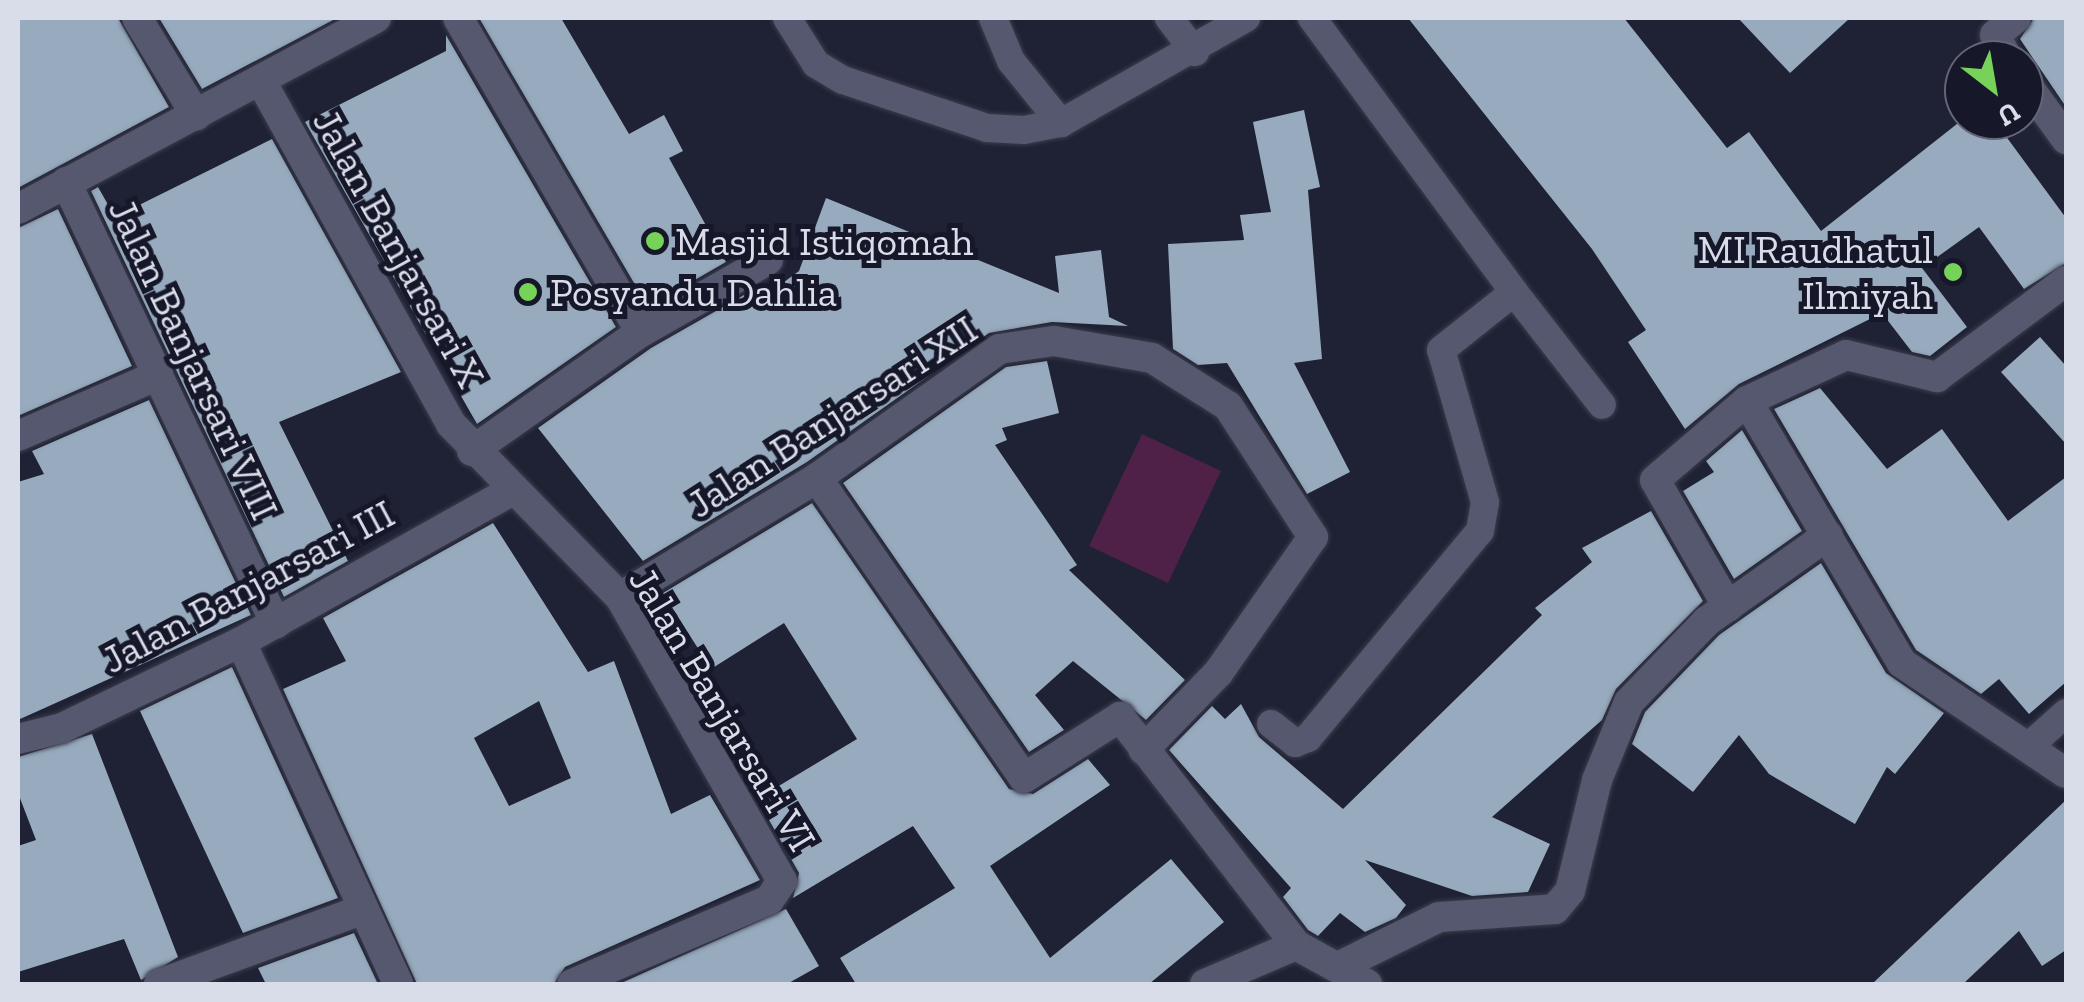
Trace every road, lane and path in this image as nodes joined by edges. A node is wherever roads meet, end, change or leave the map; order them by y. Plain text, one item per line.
1 (137, 18) edge
2 (376, 18) edge
3 (458, 18) edge
4 (787, 18) edge
5 (993, 18) edge
6 (1170, 18) edge
7 (1246, 18) edge
8 (1312, 18) edge
9 (2016, 18) edge
10 (1998, 40) edge
11 (1195, 52) junction
12 (261, 82) junction
13 (2044, 109) edge
14 (196, 115) junction
15 (1061, 123) junction
16 (2066, 139) edge
17 (66, 182) junction
18 (18, 210) edge
19 (768, 260) dead end
20 (2066, 281) edge
21 (1514, 292) junction
22 (641, 332) junction
23 (158, 375) junction
24 (1747, 402) junction
25 (1602, 404) dead end
26 (18, 436) edge
27 (472, 451) junction
28 (817, 478) junction
29 (510, 491) junction
30 (1828, 535) junction
31 (620, 597) junction
32 (1728, 607) junction
33 (276, 624) junction
34 (240, 642) junction
35 (2066, 712) edge
36 (1271, 724) dead end
37 (18, 739) edge
38 (2028, 747) junction
39 (1144, 750) junction
40 (2066, 773) edge
41 (364, 910) junction
42 (1296, 945) junction
43 (1340, 966) junction
44 (160, 984) edge
45 (398, 984) edge
46 (572, 984) edge
47 (1206, 984) edge
48 (1366, 984) edge

1 - 14 street
2 - 12 street
3 - 22 street
4 - 15 lane
5 - 15 lane
6 - 11 lane
7 - 11 lane
8 - 21 lane
9 - 10 street
11 - 15 lane
12 - 14 street
12 - 27 street, Jalan Banjarsari X
13 - 16 street
14 - 17 street
17 - 18 street
17 - 23 street, Jalan Banjarsari VIII
19 - 22 street
20 - 24 street
21 - 25 lane
21 - 36 lane
22 - 27 street
23 - 26 street
23 - 33 street, Jalan Banjarsari VIII
24 - 30 street
24 - 32 street
27 - 29 street, Jalan Banjarsari VI
28 - 31 street, Jalan Banjarsari XII
28 - 39 street
28 - 39 street, Jalan Banjarsari XII
29 - 31 street, Jalan Banjarsari VI
29 - 33 street, Jalan Banjarsari III
30 - 32 street
30 - 38 street
31 - 46 street, Jalan Banjarsari VI
32 - 43 street
33 - 34 street, Jalan Banjarsari III
34 - 37 street, Jalan Banjarsari III
34 - 41 street
35 - 38 lane
38 - 40 street
39 - 42 street
41 - 44 street
41 - 45 street
42 - 43 street
42 - 47 street
43 - 48 street

